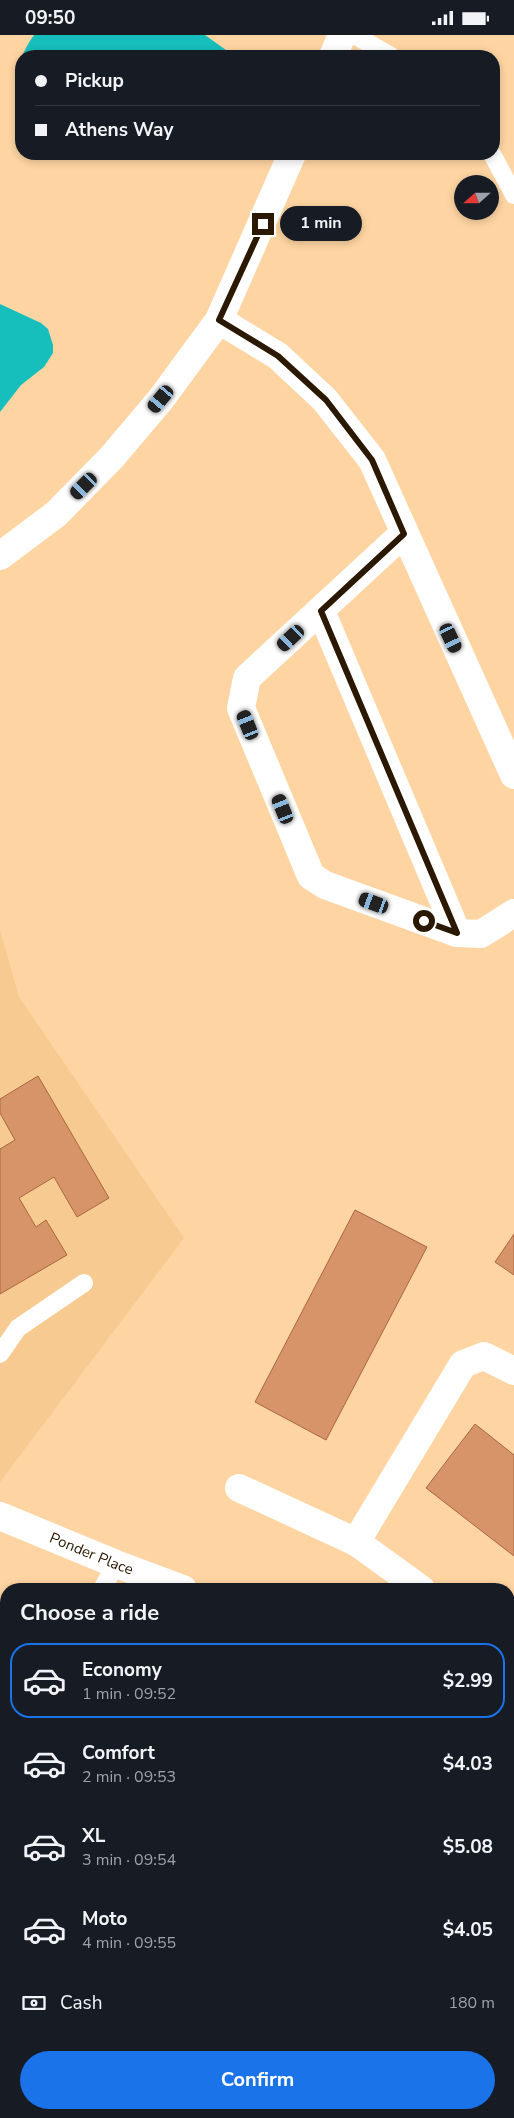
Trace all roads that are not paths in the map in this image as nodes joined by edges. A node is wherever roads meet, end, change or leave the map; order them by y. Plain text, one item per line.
1 (342, 35) edge
2 (354, 35) edge
3 (336, 50) edge
4 (380, 50) edge
5 (289, 160) edge
6 (495, 160) edge
7 (514, 195) edge
8 (219, 320) junction
9 (404, 534) junction
10 (0, 555) edge
11 (321, 611) junction
12 (514, 775) edge
13 (514, 913) edge
14 (457, 933) junction
15 (84, 1283) dead end
16 (0, 1354) edge
17 (514, 1371) edge
18 (239, 1488) dead end
19 (0, 1517) edge
20 (356, 1542) junction
21 (116, 1564) junction
22 (105, 1583) edge
23 (166, 1583) edge
24 (413, 1583) edge

1 - 3 street
2 - 4 lane
5 - 8 street
6 - 7 lane
8 - 9 street
8 - 10 street
9 - 11 street
9 - 12 street
11 - 14 street
11 - 14 street
13 - 14 street
15 - 16 lane
17 - 20 street
18 - 20 street
19 - 21 street, Ponder Place
20 - 24 street
21 - 22 lane
21 - 23 street, Ponder Place

